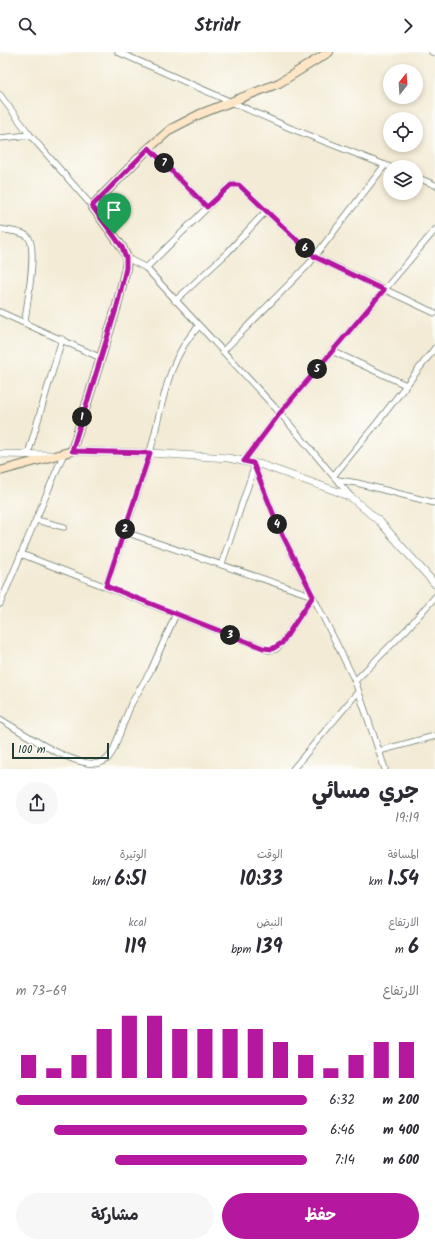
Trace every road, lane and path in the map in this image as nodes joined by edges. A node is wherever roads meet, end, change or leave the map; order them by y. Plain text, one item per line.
1 (118, 52) edge
2 (329, 52) edge
3 (432, 52) edge
4 (435, 53) edge
5 (0, 96) edge
6 (229, 102) junction
7 (30, 135) junction
8 (0, 138) edge
9 (149, 148) junction
10 (383, 164) edge
11 (383, 172) edge
12 (423, 180) edge
13 (435, 185) edge
14 (92, 206) junction
15 (207, 207) junction
16 (266, 211) junction
17 (0, 229) edge
18 (435, 230) edge
19 (315, 257) junction
20 (126, 258) junction
21 (146, 268) junction
22 (384, 290) junction
23 (176, 301) junction
24 (0, 312) edge
25 (435, 313) edge
26 (25, 322) junction
27 (199, 326) junction
28 (62, 339) junction
29 (332, 351) junction
30 (434, 351) edge
31 (223, 352) junction
32 (102, 358) junction
33 (406, 385) junction
34 (280, 413) junction
35 (72, 451) junction
36 (64, 453) junction
37 (150, 453) junction
38 (0, 454) edge
39 (28, 454) junction
40 (52, 455) junction
41 (244, 461) junction
42 (254, 465) junction
43 (0, 471) edge
44 (334, 475) junction
45 (338, 480) junction
46 (352, 498) junction
47 (435, 503) edge
48 (36, 520) junction
49 (64, 527) dead end
50 (125, 532) junction
51 (21, 554) junction
52 (222, 563) junction
53 (435, 582) edge
54 (106, 586) junction
55 (313, 596) junction
56 (435, 597) edge
57 (0, 604) edge
58 (176, 614) junction
59 (355, 681) junction
60 (358, 692) junction
61 (0, 719) edge
62 (435, 736) edge
63 (378, 751) junction
64 (91, 764) junction
65 (96, 769) edge
66 (293, 769) edge
67 (384, 769) edge

1 - 6 street
2 - 6 main road
3 - 4 street
5 - 7 street
6 - 9 main road
6 - 10 street
7 - 8 street
7 - 14 street
9 - 14 main road
9 - 15 street
11 - 19 street
12 - 13 street
14 - 20 main road
15 - 16 street
15 - 21 street
16 - 19 street
16 - 23 street
17 - 26 street
18 - 22 street
19 - 22 street
19 - 31 street
20 - 21 street
20 - 32 main road
21 - 23 street
22 - 25 street
22 - 29 street
23 - 27 street
24 - 26 street
26 - 28 street
27 - 31 street
27 - 37 street
28 - 32 street
28 - 39 street
29 - 33 street
29 - 34 street
30 - 33 street
31 - 34 street
32 - 35 main road
33 - 44 street
34 - 41 street
34 - 44 street
35 - 36 main road
35 - 37 street
36 - 40 main road
36 - 48 street
37 - 41 street
37 - 50 street
38 - 39 street
39 - 40 street
40 - 43 main road
41 - 42 street
42 - 46 street
42 - 52 street
42 - 55 street
44 - 45 street
45 - 46 street
45 - 47 street
46 - 53 street
48 - 49 street
48 - 51 street
50 - 52 street
50 - 54 street
51 - 54 street
51 - 57 street
52 - 55 street
54 - 58 street
55 - 58 street
55 - 59 street
56 - 59 street
58 - 64 street
59 - 60 street
60 - 63 street
60 - 66 street
61 - 64 street
62 - 63 street
63 - 67 street
64 - 65 street

